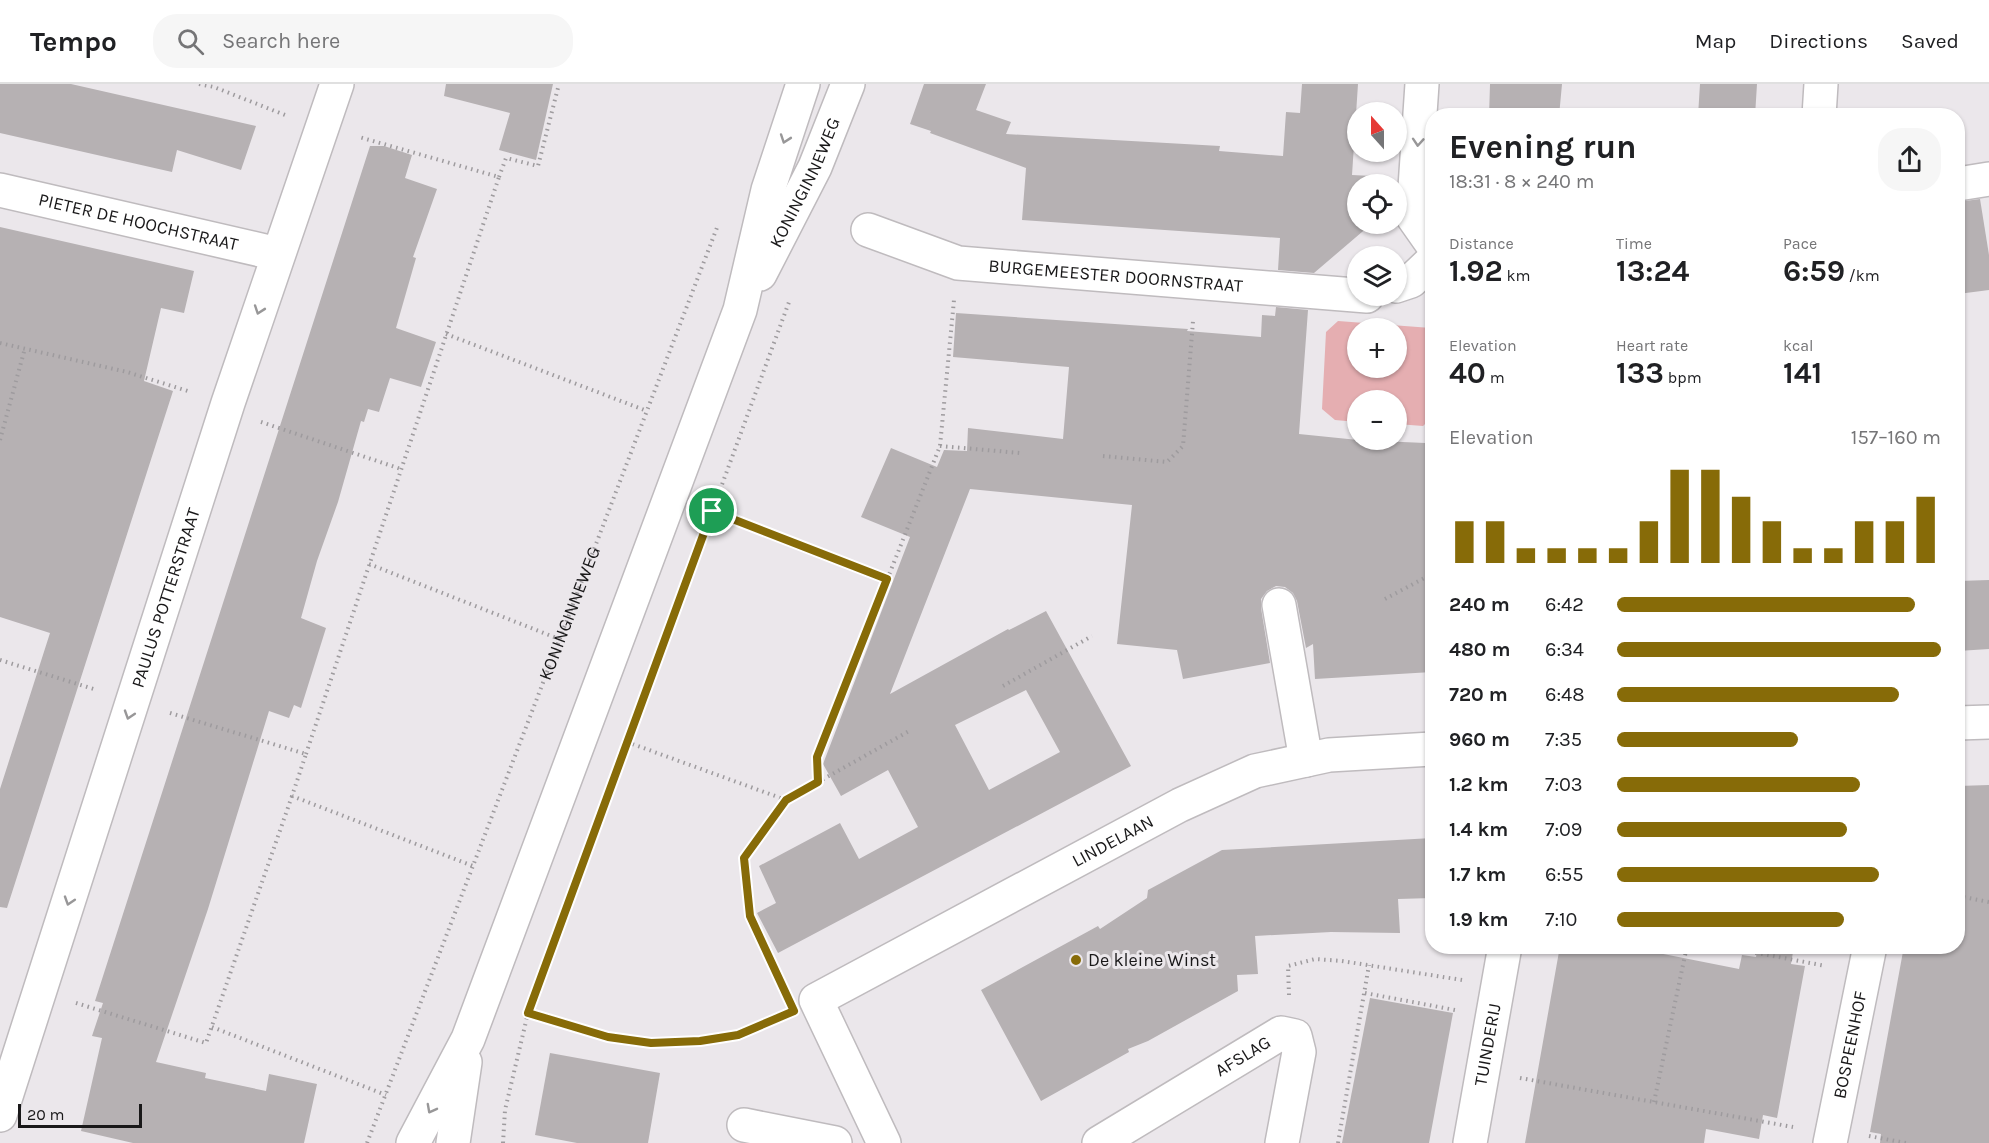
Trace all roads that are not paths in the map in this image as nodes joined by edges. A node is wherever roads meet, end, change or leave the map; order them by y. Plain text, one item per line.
1 (337, 84) edge
2 (803, 84) edge
3 (848, 84) edge
4 (1422, 84) edge
5 (1821, 84) edge
6 (1820, 108) edge
7 (1989, 179) edge
8 (1965, 183) edge
9 (0, 190) edge
10 (868, 230) dead end
11 (1425, 234) edge
12 (278, 254) junction
13 (1425, 268) edge
14 (1407, 282) edge
15 (1347, 294) edge
16 (740, 310) junction
17 (1279, 605) dead end
18 (1989, 722) edge
19 (1965, 723) edge
20 (1425, 749) edge
21 (1306, 760) junction
22 (1504, 954) edge
23 (1868, 960) edge
24 (468, 1039) junction
25 (0, 1115) edge
26 (744, 1125) dead end
27 (1832, 1136) edge
28 (413, 1143) edge
29 (453, 1143) edge
30 (835, 1143) edge
31 (885, 1143) edge
32 (1099, 1143) edge
33 (1282, 1143) edge
34 (1470, 1143) edge

1 - 12 street, PAULUS POTTERSTRAAT
2 -> 16 street, KONINGINNEWEG
3 - 16 street, KONINGINNEWEG
4 -> 11 street
5 - 6 street
7 - 8 street
9 - 12 street, PIETER DE HOOCHSTRAAT
10 - 15 street, BURGEMEESTER DOORNSTRAAT
12 -> 25 street, PAULUS POTTERSTRAAT
13 - 14 street
16 - 24 street, KONINGINNEWEG
17 - 21 street
18 - 19 street
20 - 21 street, LINDELAAN
21 - 31 street, LINDELAAN
22 - 34 street, TUINDERIJ
23 - 27 street, BOSPEENHOF
24 -> 28 street, KONINGINNEWEG
24 - 29 street, KONINGINNEWEG
26 - 30 street
32 - 33 street, AFSLAG

